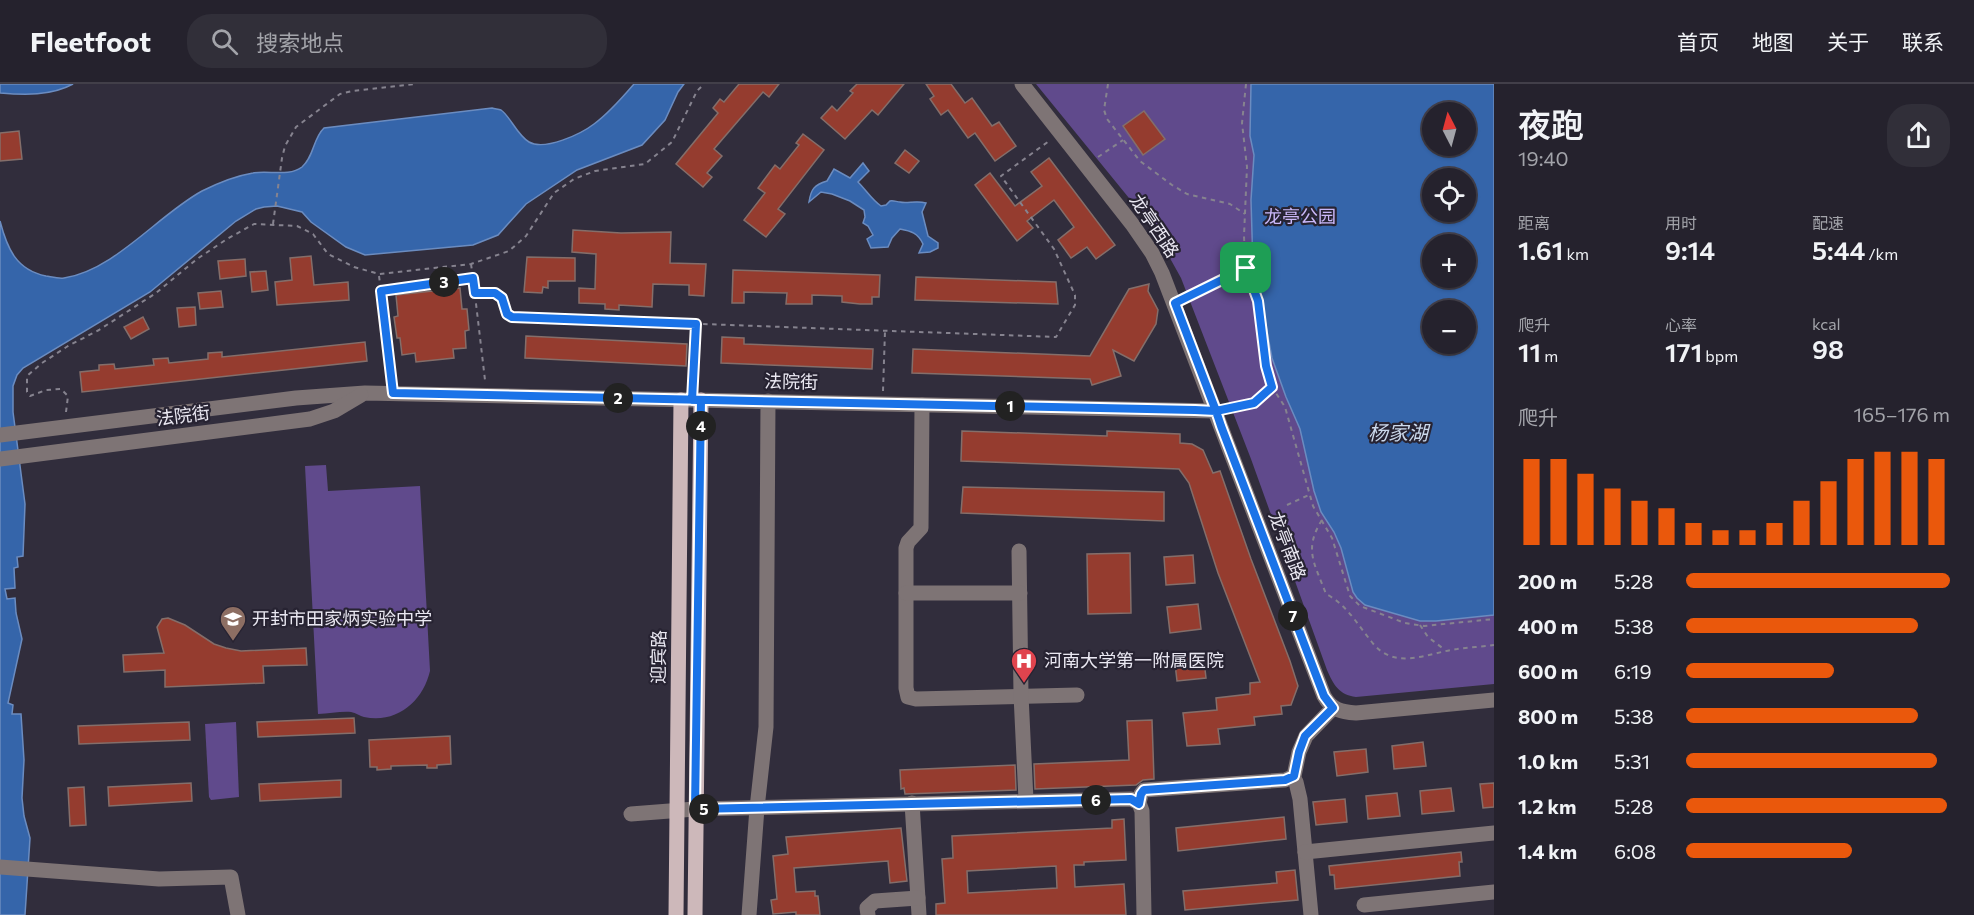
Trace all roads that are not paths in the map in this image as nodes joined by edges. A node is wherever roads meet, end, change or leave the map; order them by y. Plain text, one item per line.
1 (1022, 84) edge
2 (365, 393) junction
3 (691, 400) junction
4 (768, 402) junction
5 (922, 405) junction
6 (1216, 411) junction
7 (0, 435) edge
8 (0, 459) edge
9 (1019, 551) dead end
10 (906, 593) junction
11 (1020, 593) junction
12 (1022, 695) junction
13 (1077, 695) dead end
14 (1494, 700) edge
15 (1333, 708) junction
16 (1292, 777) junction
17 (1026, 800) junction
18 (912, 803) junction
19 (1139, 804) junction
20 (757, 808) junction
21 (695, 809) junction
22 (677, 810) junction
23 (631, 814) dead end
24 (1494, 833) edge
25 (1305, 852) junction
26 (0, 867) edge
27 (1494, 892) edge
28 (918, 898) junction
29 (1364, 905) dead end
30 (238, 915) edge
31 (676, 915) edge
32 (695, 915) edge
33 (749, 915) edge
34 (868, 915) edge
35 (919, 915) edge
36 (1144, 915) edge
37 (1311, 915) edge

1 - 6 street, 龙亭西路
2 - 3 street, 法院街
2 - 7 street, 法院街
2 - 8 street, 法院街
3 - 4 street, 法院街
3 - 21 main road
3 - 22 main road, 迎宾路
4 - 5 street, 法院街
4 - 20 street
5 - 6 street, 法院街
5 - 10 street
6 - 15 street, 龙亭南路
9 - 11 street
10 - 11 street
10 - 12 street
11 - 12 street
12 - 13 street
12 - 17 street
14 - 15 street
15 - 16 street
16 - 19 street
16 - 25 street
17 - 18 street
17 - 19 street
18 - 20 street
18 - 28 street
19 - 36 street
20 - 21 street
20 - 33 street
21 - 22 street
21 - 32 main road
22 - 23 street
22 - 31 main road, 迎宾路
24 - 25 street
25 - 37 street
26 - 30 street
27 - 29 street
28 - 34 street
28 - 35 street

